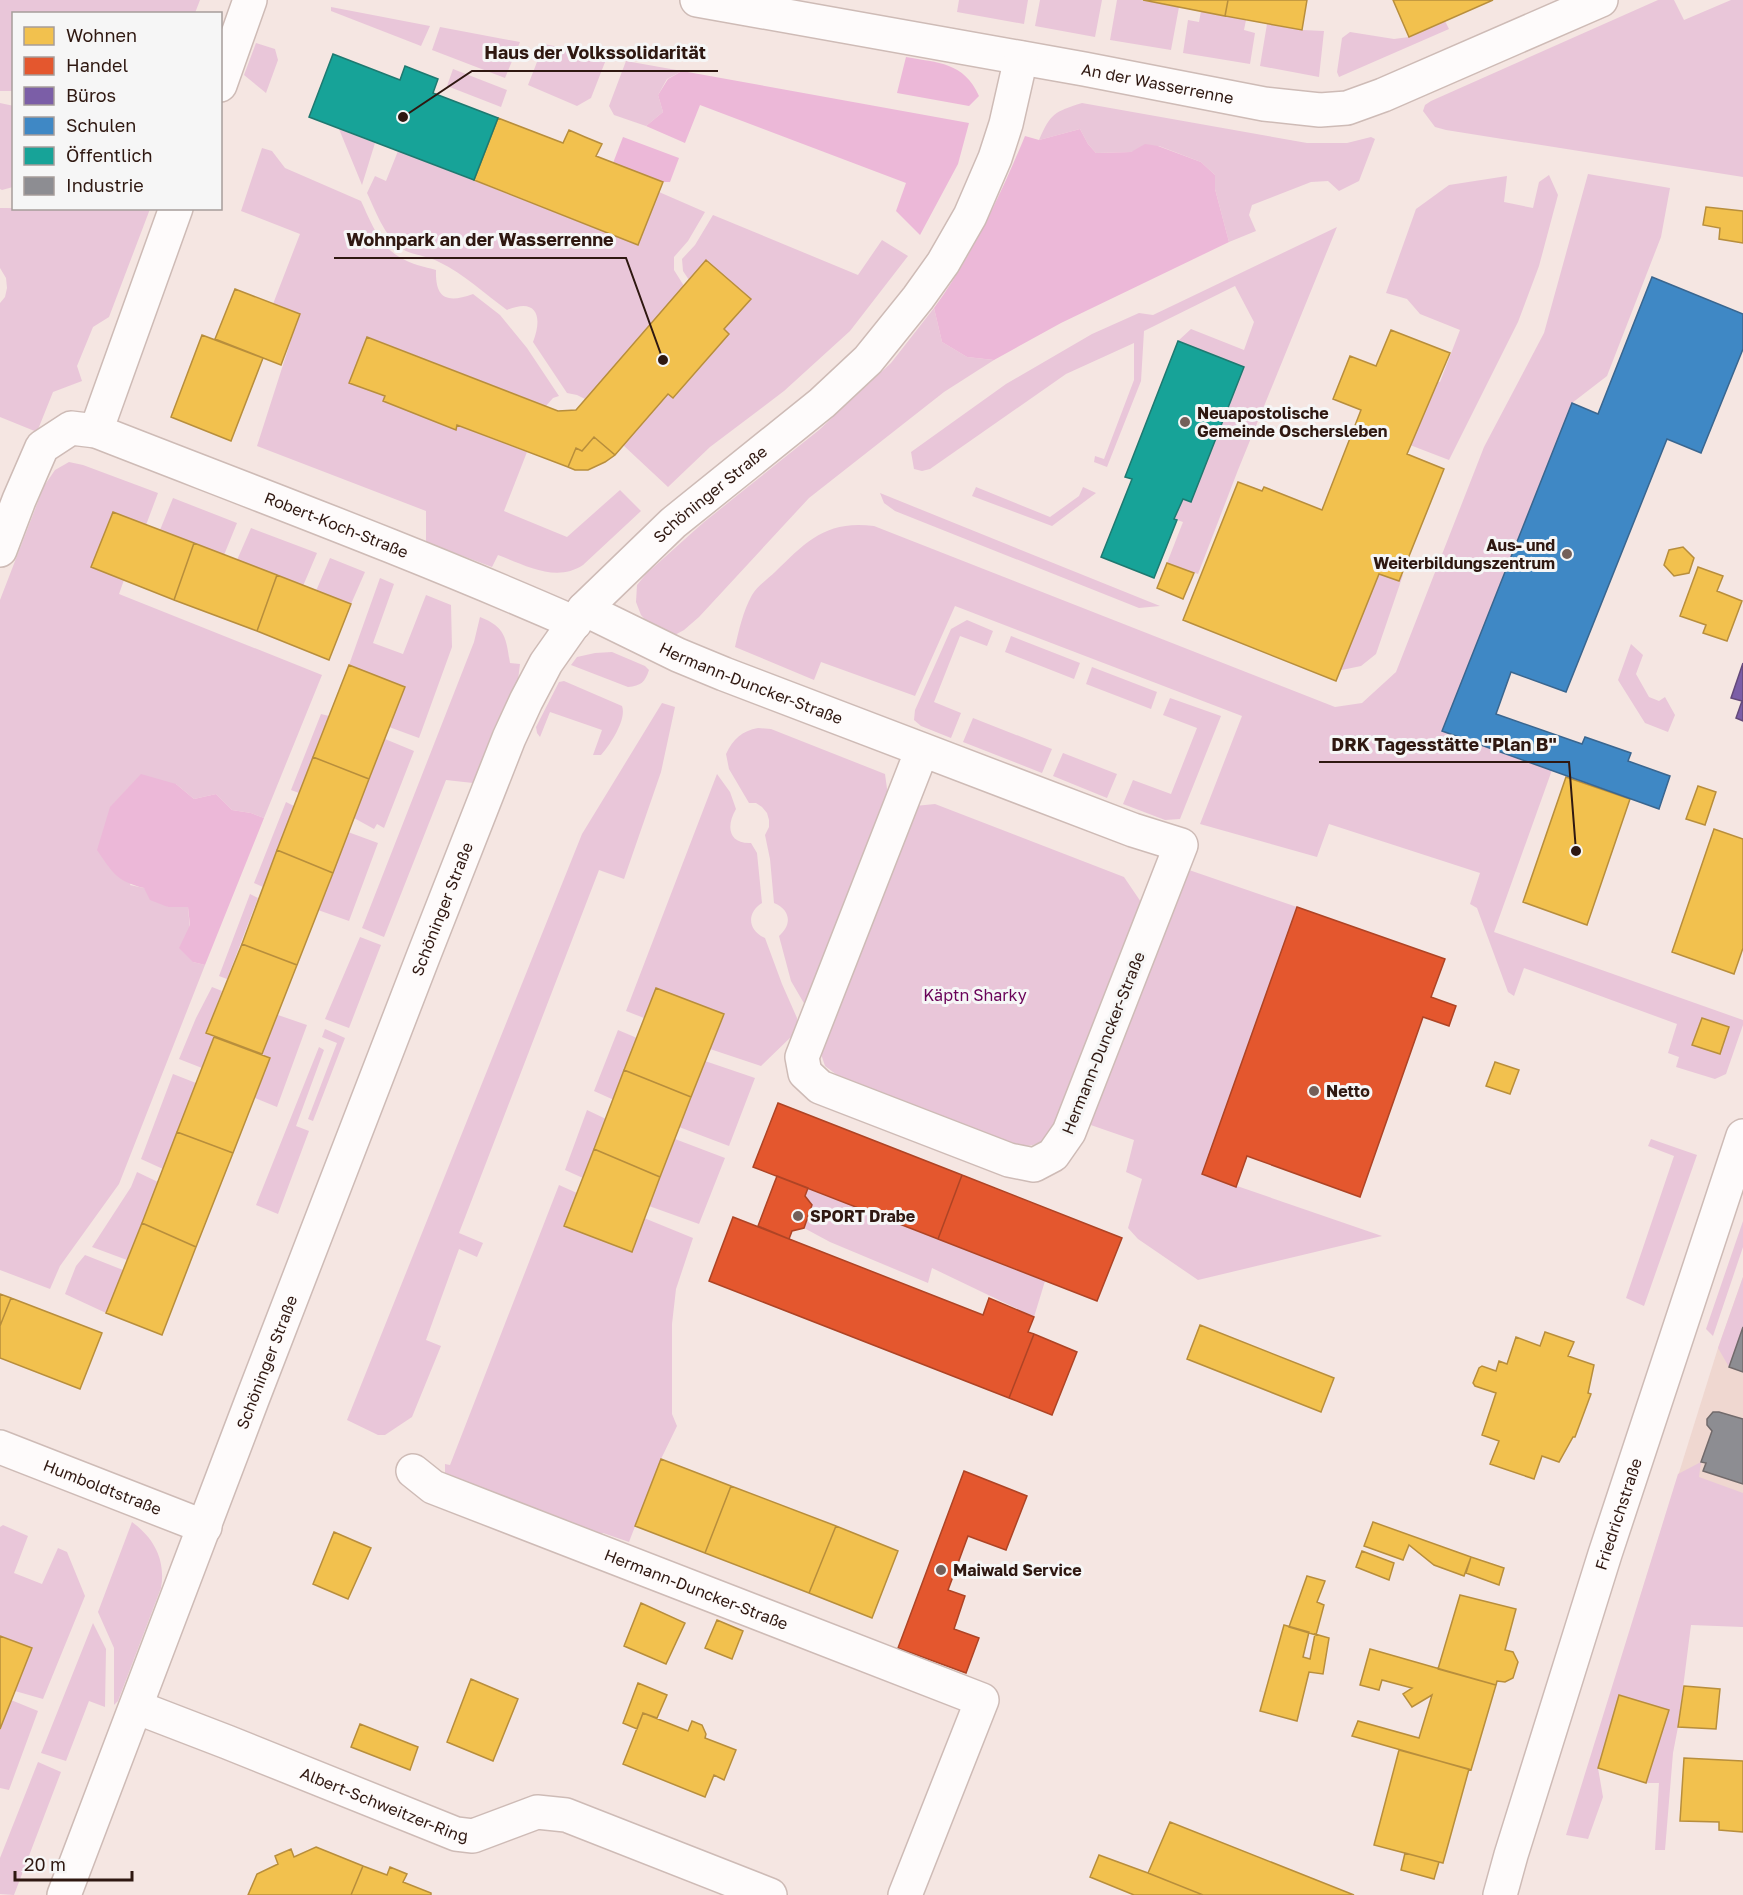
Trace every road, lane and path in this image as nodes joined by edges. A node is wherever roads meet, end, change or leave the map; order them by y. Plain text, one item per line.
1 (250, 0) edge
2 (697, 0) edge
3 (1601, 0) edge
4 (1021, 58) junction
5 (222, 79) edge
6 (175, 210) edge
7 (96, 431) junction
8 (0, 550) edge
9 (580, 616) junction
10 (922, 750) junction
11 (1743, 1136) edge
12 (0, 1447) edge
13 (413, 1471) dead end
14 (205, 1527) junction
15 (136, 1707) junction
16 (64, 1895) edge
17 (770, 1895) edge
18 (905, 1895) edge
19 (1500, 1895) edge

1 - 5 street
2 - 4 street, An der Wasserrenne
3 - 4 street, An der Wasserrenne
4 - 9 street, Schöninger Straße
6 - 7 street
7 - 8 street, Robert-Koch-Straße
7 - 9 street, Robert-Koch-Straße
9 - 10 street, Hermann-Duncker-Straße
9 - 14 street, Schöninger Straße
10 - 10 street, Hermann-Duncker-Straße
11 - 19 street, Friedrichstraße
12 - 14 street, Humboldtstraße
13 - 18 street, Hermann-Duncker-Straße
14 - 15 street, Schöninger Straße
15 - 16 street, Schöninger Straße
15 - 17 street, Albert-Schweitzer-Ring

